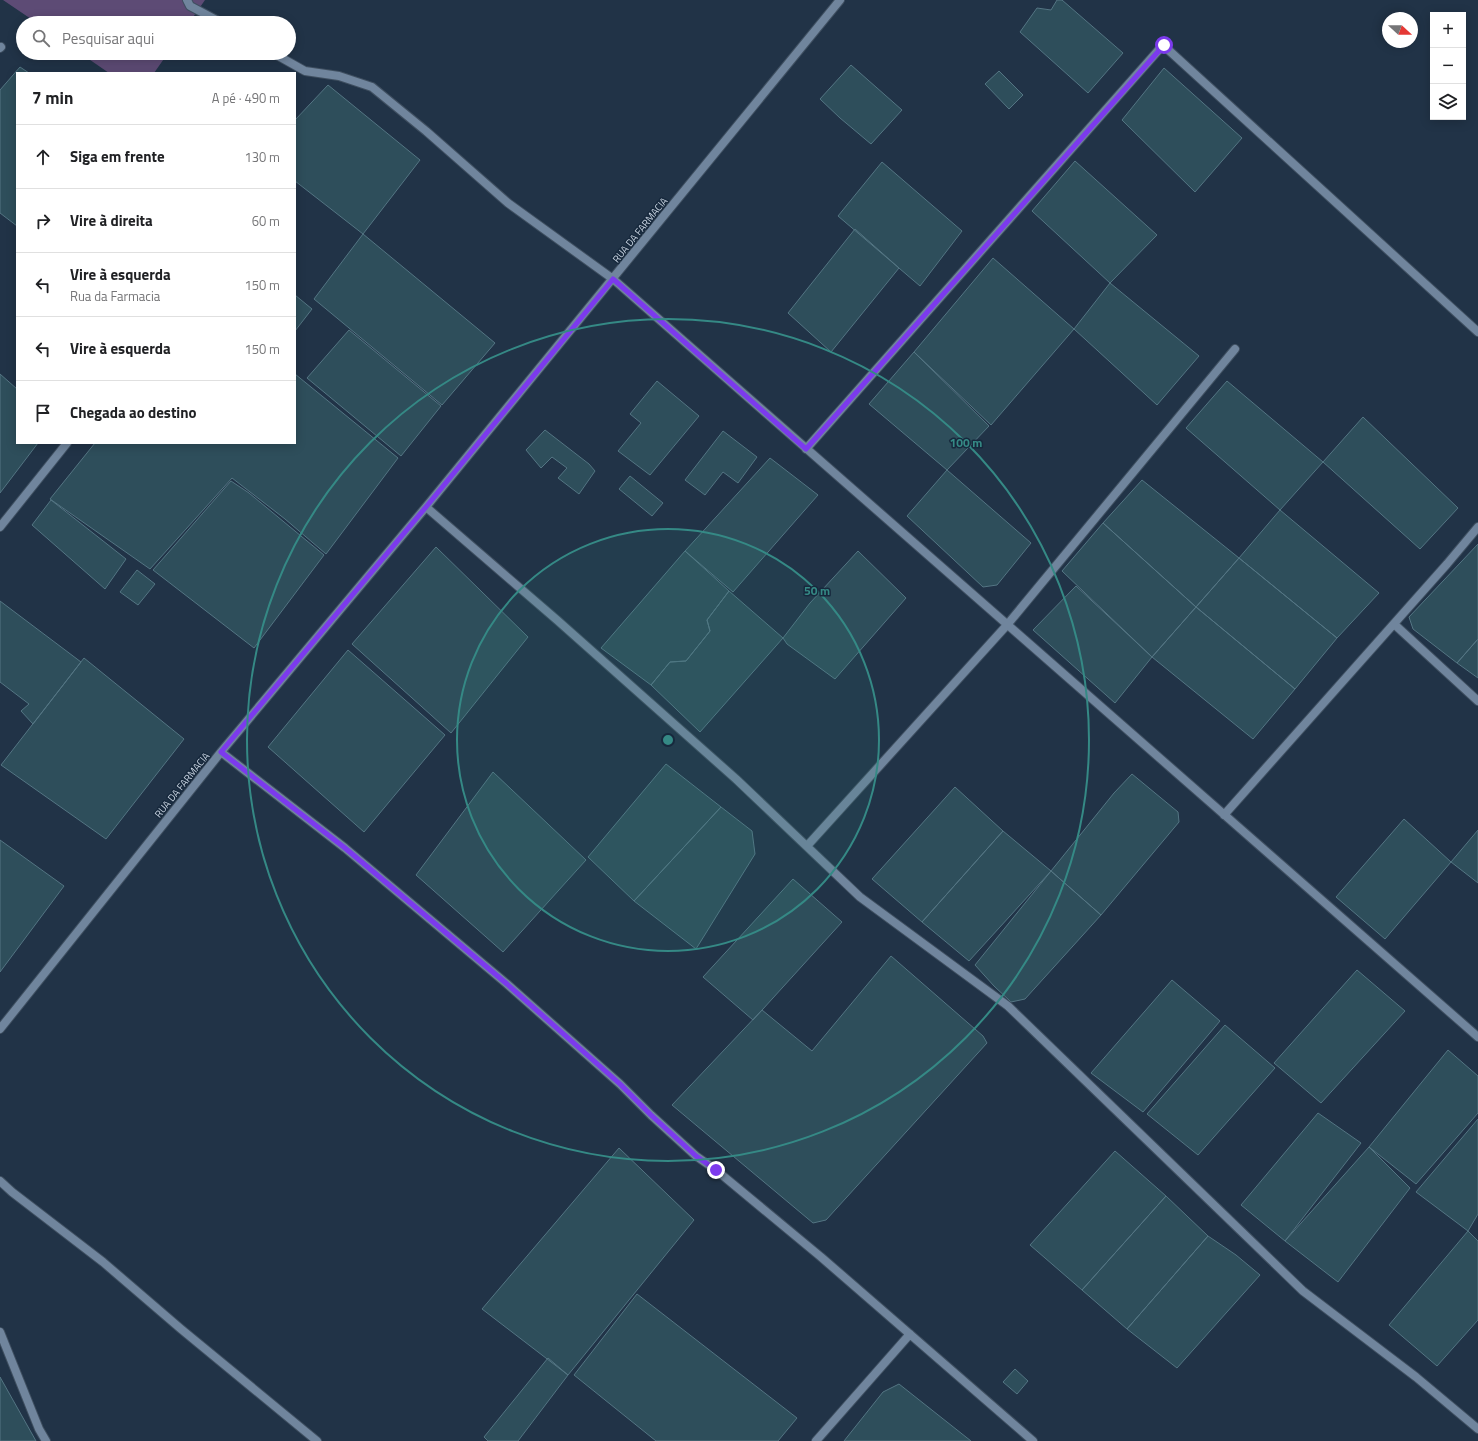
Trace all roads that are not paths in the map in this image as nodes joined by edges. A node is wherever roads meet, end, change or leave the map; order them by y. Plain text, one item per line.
1 (187, 0) edge
2 (840, 0) edge
3 (209, 16) edge
4 (285, 60) edge
5 (613, 279) junction
6 (1478, 332) edge
7 (1235, 349) dead end
8 (66, 444) edge
9 (806, 449) junction
10 (426, 507) junction
11 (0, 527) edge
12 (1478, 527) edge
13 (1394, 624) junction
14 (1007, 625) junction
15 (1478, 701) edge
16 (221, 752) junction
17 (1224, 815) junction
18 (807, 846) junction
19 (0, 1029) edge
20 (1478, 1037) edge
21 (0, 1181) edge
22 (0, 1332) edge
23 (910, 1334) junction
24 (1478, 1430) edge
25 (46, 1441) edge
26 (317, 1441) edge
27 (816, 1441) edge
28 (1033, 1441) edge

1 - 3 street
2 - 5 street, RUA DA FARMACIA
4 - 5 street
5 - 9 street
5 - 10 street, RUA DA FARMACIA
6 - 9 street
7 - 14 street
8 - 11 street
9 - 14 street
10 - 16 street, RUA DA FARMACIA
10 - 18 street
12 - 13 street
13 - 15 street
13 - 17 street
14 - 17 street
14 - 18 street
16 - 19 street, RUA DA FARMACIA
16 - 23 street
17 - 20 street
18 - 24 street
21 - 26 street
22 - 25 street
23 - 27 street
23 - 28 street

